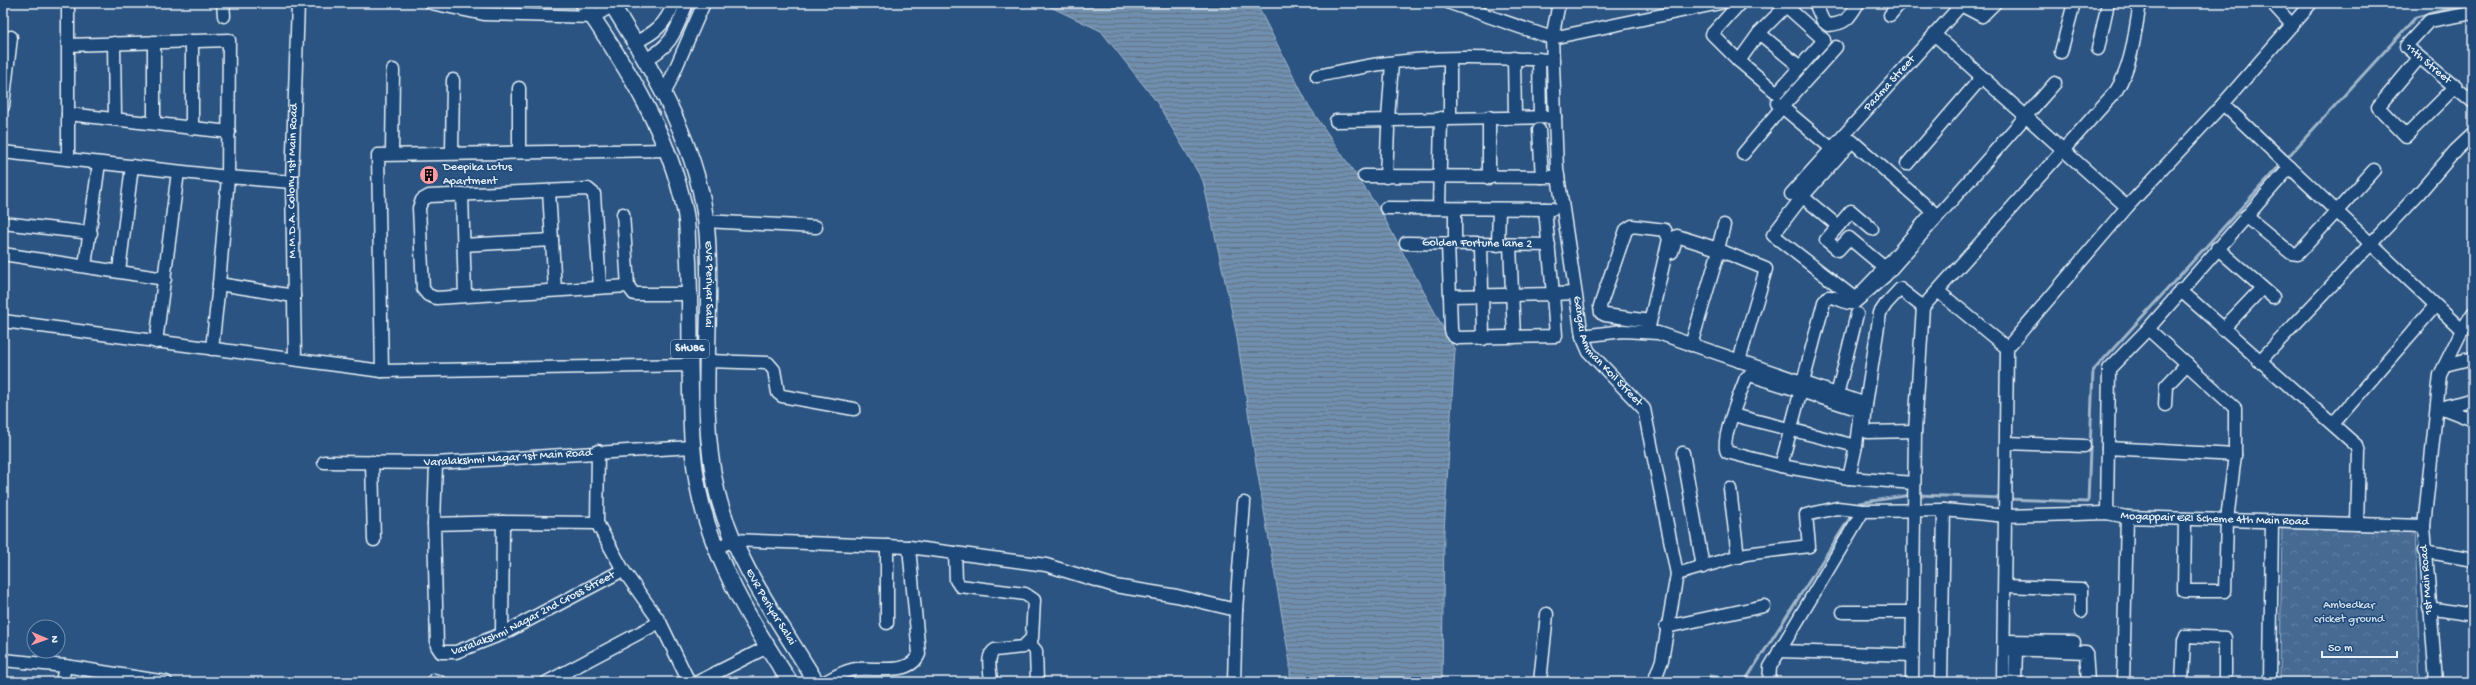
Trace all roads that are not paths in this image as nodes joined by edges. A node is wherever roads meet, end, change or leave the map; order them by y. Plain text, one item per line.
1 (68, 3) edge
2 (223, 3) edge
3 (298, 3) edge
4 (431, 3) edge
5 (583, 3) edge
6 (674, 3) edge
7 (687, 3) edge
8 (704, 3) edge
9 (1450, 3) edge
10 (1559, 3) edge
11 (1720, 3) edge
12 (1740, 3) edge
13 (1816, 3) edge
14 (1858, 3) edge
15 (1900, 3) edge
16 (1995, 3) edge
17 (2074, 3) edge
18 (2108, 3) edge
19 (2140, 3) edge
20 (2272, 3) edge
21 (2311, 3) edge
22 (612, 4) edge
23 (1787, 5) edge
24 (2473, 13) edge
25 (1890, 15) dead end
26 (224, 16) dead end
27 (593, 17) junction
28 (2292, 25) junction
29 (1759, 33) junction
30 (1934, 34) junction
31 (11, 37) dead end
32 (1552, 38) junction
33 (154, 42) junction
34 (192, 42) junction
35 (634, 43) junction
36 (114, 44) junction
37 (68, 45) junction
38 (1836, 47) dead end
39 (2098, 49) dead end
40 (2061, 52) dead end
41 (1514, 58) junction
42 (2419, 58) junction
43 (1450, 59) junction
44 (1540, 59) junction
45 (644, 60) junction
46 (1553, 60) junction
47 (1739, 61) junction
48 (1392, 63) junction
49 (1800, 67) junction
50 (393, 70) dead end
51 (1317, 76) dead end
52 (1982, 77) junction
53 (453, 80) dead end
54 (1752, 83) dead end
55 (2055, 83) dead end
56 (2456, 86) junction
57 (519, 88) dead end
58 (664, 95) junction
59 (2473, 102) edge
60 (2223, 104) junction
61 (3, 106) edge
62 (1782, 107) junction
63 (68, 114) junction
64 (2024, 116) junction
65 (1489, 117) junction
66 (1515, 117) junction
67 (1540, 117) junction
68 (1555, 117) junction
69 (1446, 118) junction
70 (116, 119) junction
71 (1336, 121) dead end
72 (154, 123) junction
73 (1388, 124) junction
74 (192, 128) junction
75 (1538, 130) dead end
76 (229, 132) junction
77 (2473, 134) edge
78 (1831, 148) junction
79 (668, 150) junction
80 (2063, 151) junction
81 (3, 152) edge
82 (452, 152) junction
83 (519, 152) junction
84 (392, 154) junction
85 (1743, 154) dead end
86 (68, 159) junction
87 (99, 163) junction
88 (1908, 164) dead end
89 (132, 166) junction
90 (2290, 166) junction
91 (2374, 170) dead end
92 (178, 172) junction
93 (1364, 176) dead end
94 (1558, 176) junction
95 (228, 177) junction
96 (1386, 177) junction
97 (1542, 177) junction
98 (1440, 178) junction
99 (1489, 178) junction
100 (292, 182) junction
101 (550, 191) junction
102 (462, 194) junction
103 (1796, 194) junction
104 (2127, 207) junction
105 (1386, 208) dead end
106 (1439, 208) junction
107 (1456, 209) junction
108 (1499, 209) junction
109 (1545, 209) junction
110 (1562, 209) junction
111 (2337, 211) junction
112 (623, 214) dead end
113 (2246, 216) junction
114 (705, 221) junction
115 (3, 223) edge
116 (1724, 225) dead end
117 (1838, 226) junction
118 (816, 227) dead end
119 (1872, 229) dead end
120 (91, 233) junction
121 (552, 240) junction
122 (1406, 243) dead end
123 (463, 244) junction
124 (1451, 244) junction
125 (2371, 244) junction
126 (1481, 245) junction
127 (1504, 245) junction
128 (1549, 245) junction
129 (2217, 248) junction
130 (1718, 250) junction
131 (3, 254) edge
132 (85, 266) junction
133 (119, 271) junction
134 (1885, 272) junction
135 (165, 279) junction
136 (219, 284) junction
137 (628, 286) junction
138 (600, 287) junction
139 (2262, 288) junction
140 (1900, 289) junction
141 (555, 290) junction
142 (2180, 290) junction
143 (1939, 292) junction
144 (1575, 293) junction
145 (690, 294) junction
146 (1553, 294) junction
147 (464, 295) junction
148 (1482, 295) junction
149 (1512, 295) junction
150 (294, 296) junction
151 (1450, 296) junction
152 (2273, 297) dead end
153 (2435, 306) junction
154 (1923, 307) junction
155 (1857, 314) dead end
156 (2473, 314) edge
157 (3, 322) edge
158 (1650, 328) junction
159 (2148, 329) junction
160 (2223, 329) junction
161 (2462, 330) junction
162 (1582, 336) junction
163 (1514, 338) junction
164 (1483, 339) junction
165 (156, 342) junction
166 (1691, 345) junction
167 (2007, 348) junction
168 (212, 349) junction
169 (2473, 358) edge
170 (295, 359) junction
171 (708, 361) junction
172 (1739, 361) junction
173 (2260, 362) junction
174 (2187, 364) junction
175 (690, 365) junction
176 (2445, 365) junction
177 (382, 372) junction
178 (1801, 388) junction
179 (1837, 395) junction
180 (2473, 399) edge
181 (1866, 404) junction
182 (2165, 405) dead end
183 (2439, 407) junction
184 (854, 409) dead end
185 (1733, 415) junction
186 (2473, 420) edge
187 (2333, 424) junction
188 (1790, 429) junction
189 (1915, 431) junction
190 (2007, 443) junction
191 (1856, 446) junction
192 (2084, 446) dead end
193 (692, 447) junction
194 (2108, 448) junction
195 (598, 451) junction
196 (1683, 453) dead end
197 (2235, 455) junction
198 (324, 462) dead end
199 (372, 462) junction
200 (436, 463) junction
201 (1781, 466) junction
202 (1849, 478) junction
203 (1730, 490) dead end
204 (1914, 496) junction
205 (1244, 503) dead end
206 (1857, 510) junction
207 (1944, 510) junction
208 (2107, 513) junction
209 (2006, 514) junction
210 (2128, 517) junction
211 (2185, 519) junction
212 (2227, 520) junction
213 (2272, 521) junction
214 (503, 522) junction
215 (597, 523) junction
216 (434, 524) junction
217 (2357, 524) junction
218 (2424, 526) junction
219 (374, 540) dead end
220 (733, 540) junction
221 (887, 546) junction
222 (909, 547) junction
223 (717, 548) junction
224 (2424, 551) junction
225 (955, 553) junction
226 (1738, 557) junction
227 (2473, 560) edge
228 (1703, 567) junction
229 (623, 570) junction
230 (1677, 574) junction
231 (2005, 586) junction
232 (1764, 606) dead end
233 (2429, 608) junction
234 (1236, 610) junction
235 (1843, 612) dead end
236 (1913, 612) junction
237 (2082, 612) dead end
238 (1547, 614) dead end
239 (2473, 615) edge
240 (660, 622) junction
241 (887, 624) dead end
242 (1666, 627) junction
243 (502, 634) junction
244 (2074, 642) dead end
245 (1029, 643) junction
246 (2004, 645) junction
247 (766, 647) junction
248 (2016, 650) junction
249 (1779, 651) junction
250 (1913, 655) junction
251 (3, 660) edge
252 (65, 666) junction
253 (122, 678) edge
254 (62, 682) edge
255 (166, 682) edge
256 (547, 682) edge
257 (697, 682) edge
258 (790, 682) edge
259 (816, 682) edge
260 (825, 682) edge
261 (991, 682) edge
262 (1037, 682) edge
263 (1234, 682) edge
264 (1540, 682) edge
265 (1654, 682) edge
266 (1769, 682) edge
267 (1912, 682) edge
268 (1941, 682) edge
269 (2003, 682) edge
270 (2015, 682) edge
271 (2088, 682) edge
272 (2123, 682) edge
273 (2182, 682) edge
274 (2225, 682) edge
275 (2270, 682) edge
276 (2436, 682) edge

1 - 37 street
2 - 26 street
3 - 100 street, M.M.D.A. Colony 1st Main Road
4 - 27 street
5 - 27 main road, EVR Periyar Salai / SHU86
6 - 35 street
7 - 45 street
8 - 58 street
9 - 32 street
10 - 32 street, Gangai Amman Koil Street
11 - 32 street
12 - 47 street
13 - 14 street
15 - 25 street
16 - 30 street, Padma Street
17 - 40 street
18 - 39 street
19 - 80 street
20 - 28 street
21 - 28 street
22 - 27 street
22 - 35 main road, EVR Periyar Salai / SHU86
23 - 29 street
23 - 49 street
24 - 42 street, 11th Street
27 - 79 main road, EVR Periyar Salai / SHU86
28 - 60 street
29 - 47 street
29 - 49 street
30 - 52 street
30 - 78 street, Padma Street
31 - 61 street
32 - 46 street, Gangai Amman Koil Street
33 - 34 street
33 - 36 street
33 - 72 street
34 - 74 street
34 - 76 street
35 - 45 main road, EVR Periyar Salai / SHU86
36 - 37 street
36 - 70 street
37 - 63 street
38 - 62 street
41 - 43 street
41 - 44 street
41 - 66 street
42 - 56 street, 11th Street
42 - 56 street
43 - 48 street
43 - 69 street
44 - 46 street
44 - 67 street
45 - 58 main road, EVR Periyar Salai / SHU86
46 - 68 street, Gangai Amman Koil Street
47 - 49 street
48 - 51 street
48 - 73 street
50 - 84 street
52 - 64 street
52 - 88 street
53 - 82 street
54 - 62 street
55 - 64 street
56 - 59 street, 11th Street
57 - 83 street
58 - 114 main road, EVR Periyar Salai / SHU86
60 - 90 street
60 - 104 street
62 - 78 street
62 - 85 street
63 - 70 street
63 - 86 street
64 - 80 street
64 - 134 street
65 - 66 street
65 - 69 street
65 - 99 street
66 - 67 street
67 - 68 street
68 - 94 street, Gangai Amman Koil Street
69 - 73 street
69 - 98 street
70 - 72 street
71 - 73 street
72 - 74 street
73 - 96 street
74 - 76 street
75 - 97 street
76 - 95 street
77 - 125 street
78 - 103 street, Padma Street
79 - 83 street
79 - 145 main road, EVR Periyar Salai / SHU86
80 - 104 street
80 - 143 street
81 - 86 street
82 - 83 street
82 - 84 street
84 - 177 street
86 - 87 street
87 - 89 street
87 - 120 street
89 - 92 street
89 - 133 street
90 - 111 street
90 - 113 street
91 - 111 street
92 - 95 street
92 - 135 street
93 - 96 street
94 - 97 street
94 - 110 street, Gangai Amman Koil Street
95 - 100 street
95 - 136 street
96 - 98 street
97 - 99 street
98 - 99 street
98 - 106 street
100 - 150 street, M.M.D.A. Colony 1st Main Road
101 - 102 street
101 - 121 street
101 - 138 street
102 - 123 street
102 - 147 street
103 - 117 street
103 - 134 street
103 - 134 street
104 - 167 street
105 - 106 street
106 - 107 street
107 - 108 street
107 - 124 street
108 - 109 street
108 - 127 street
109 - 110 street
109 - 128 street
110 - 144 street, Gangai Amman Koil Street
111 - 113 street
111 - 125 street
112 - 137 street
113 - 129 street
114 - 118 street
114 - 171 main road, EVR Periyar Salai / SHU86
115 - 120 street
116 - 130 street
117 - 119 street
117 - 134 street
120 - 132 street
121 - 123 street
121 - 141 street
122 - 124 street, Golden Fortune lane 2
123 - 147 street
124 - 126 street, Golden Fortune lane 2
124 - 151 street
125 - 153 street
125 - 173 street
126 - 127 street, Golden Fortune lane 2
126 - 148 street
127 - 128 street, Golden Fortune lane 2
127 - 149 street
128 - 146 street
129 - 139 street
129 - 142 street
130 - 158 street
130 - 166 street
130 - 172 street
131 - 132 street
132 - 133 street
133 - 135 street
134 - 140 street
134 - 178 street
135 - 165 street
136 - 150 street
136 - 168 street
137 - 138 street
137 - 145 street
138 - 141 street
139 - 152 street
139 - 160 street
140 - 154 street
140 - 181 street
141 - 147 street
142 - 159 street
142 - 160 street
143 - 154 street
143 - 167 street
144 - 146 street
144 - 162 street, Gangai Amman Koil Street
145 - 175 main road, EVR Periyar Salai / SHU86
146 - 149 street
146 - 163 street
148 - 149 street
148 - 151 street
148 - 164 street
149 - 163 street
150 - 170 street, M.M.D.A. Colony 1st Main Road
151 - 164 street
153 - 161 street
153 - 187 street
154 - 189 street
155 - 179 street
156 - 161 street, 1st Main Road
157 - 165 street
158 - 158 street
158 - 162 street
158 - 166 street
159 - 174 street
159 - 194 street
160 - 173 street
161 - 176 street, 1st Main Road
162 - 230 street, Gangai Amman Koil Street
163 - 164 street
165 - 168 street
166 - 172 street
167 - 190 street
168 - 170 street
169 - 176 street
170 - 177 street
171 - 184 street
171 - 220 main road, EVR Periyar Salai / SHU86
172 - 178 street
173 - 187 street
174 - 182 street
174 - 197 street
175 - 177 street
175 - 193 main road, EVR Periyar Salai / SHU86
176 - 183 street, 1st Main Road
178 - 179 street
178 - 185 street
178 - 188 street
178 - 191 street
179 - 181 street
180 - 183 street
181 - 189 street
183 - 186 street
183 - 218 street, 1st Main Road
185 - 188 street
185 - 201 street
187 - 217 street
188 - 191 street
188 - 201 street
189 - 204 street
190 - 192 street
190 - 209 street
191 - 202 street
193 - 195 street, Varalakshmi Nagar 1st Main Road
193 - 223 main road, EVR Periyar Salai / SHU86
194 - 197 street
194 - 208 street
195 - 200 street, Varalakshmi Nagar 1st Main Road
195 - 215 street
196 - 228 street
197 - 212 street
198 - 199 street, Varalakshmi Nagar 1st Main Road
199 - 200 street, Varalakshmi Nagar 1st Main Road
199 - 219 street
200 - 216 street
201 - 202 street
202 - 204 street
203 - 226 street
204 - 206 street
204 - 207 street, Mogappair ERI Scheme 4th Main Road
204 - 236 street
205 - 234 street
206 - 226 street
206 - 249 street
207 - 209 street, Mogappair ERI Scheme 4th Main Road
207 - 268 street
208 - 209 street, Mogappair ERI Scheme 4th Main Road
208 - 210 street, Mogappair ERI Scheme 4th Main Road
209 - 231 street
210 - 211 street, Mogappair ERI Scheme 4th Main Road
210 - 272 street
211 - 212 street, Mogappair ERI Scheme 4th Main Road
211 - 212 street
212 - 213 street, Mogappair ERI Scheme 4th Main Road
213 - 217 street, Mogappair ERI Scheme 4th Main Road
213 - 275 street
214 - 215 street
214 - 216 street
214 - 243 street
215 - 229 street
216 - 243 street, Varalakshmi Nagar 2nd Cross Street
217 - 218 street, Mogappair ERI Scheme 4th Main Road
218 - 224 street, 1st Main Road
220 - 221 street
220 - 223 street
220 - 259 main road, EVR Periyar Salai / SHU86
221 - 222 street
221 - 241 street
222 - 225 street
222 - 260 street
223 - 247 main road, EVR Periyar Salai / SHU86
224 - 227 street
224 - 233 street, 1st Main Road
225 - 234 street
225 - 245 street
226 - 228 street
228 - 230 street
229 - 240 street
229 - 243 street, Varalakshmi Nagar 2nd Cross Street
230 - 242 street, Gangai Amman Koil Street
231 - 237 street
231 - 246 street
232 - 242 street
233 - 239 street
233 - 276 street, 1st Main Road
234 - 263 street
235 - 236 street
236 - 250 street
238 - 264 street
240 - 256 street
240 - 257 street
242 - 265 street, Gangai Amman Koil Street
244 - 246 street
245 - 261 street
245 - 262 street
246 - 248 street
246 - 269 street
247 - 257 street
247 - 258 main road, EVR Periyar Salai / SHU86
248 - 270 street
248 - 271 street
249 - 250 street
249 - 266 street
250 - 267 street
251 - 252 street
252 - 253 street
252 - 254 street
253 - 255 street
273 - 274 street

